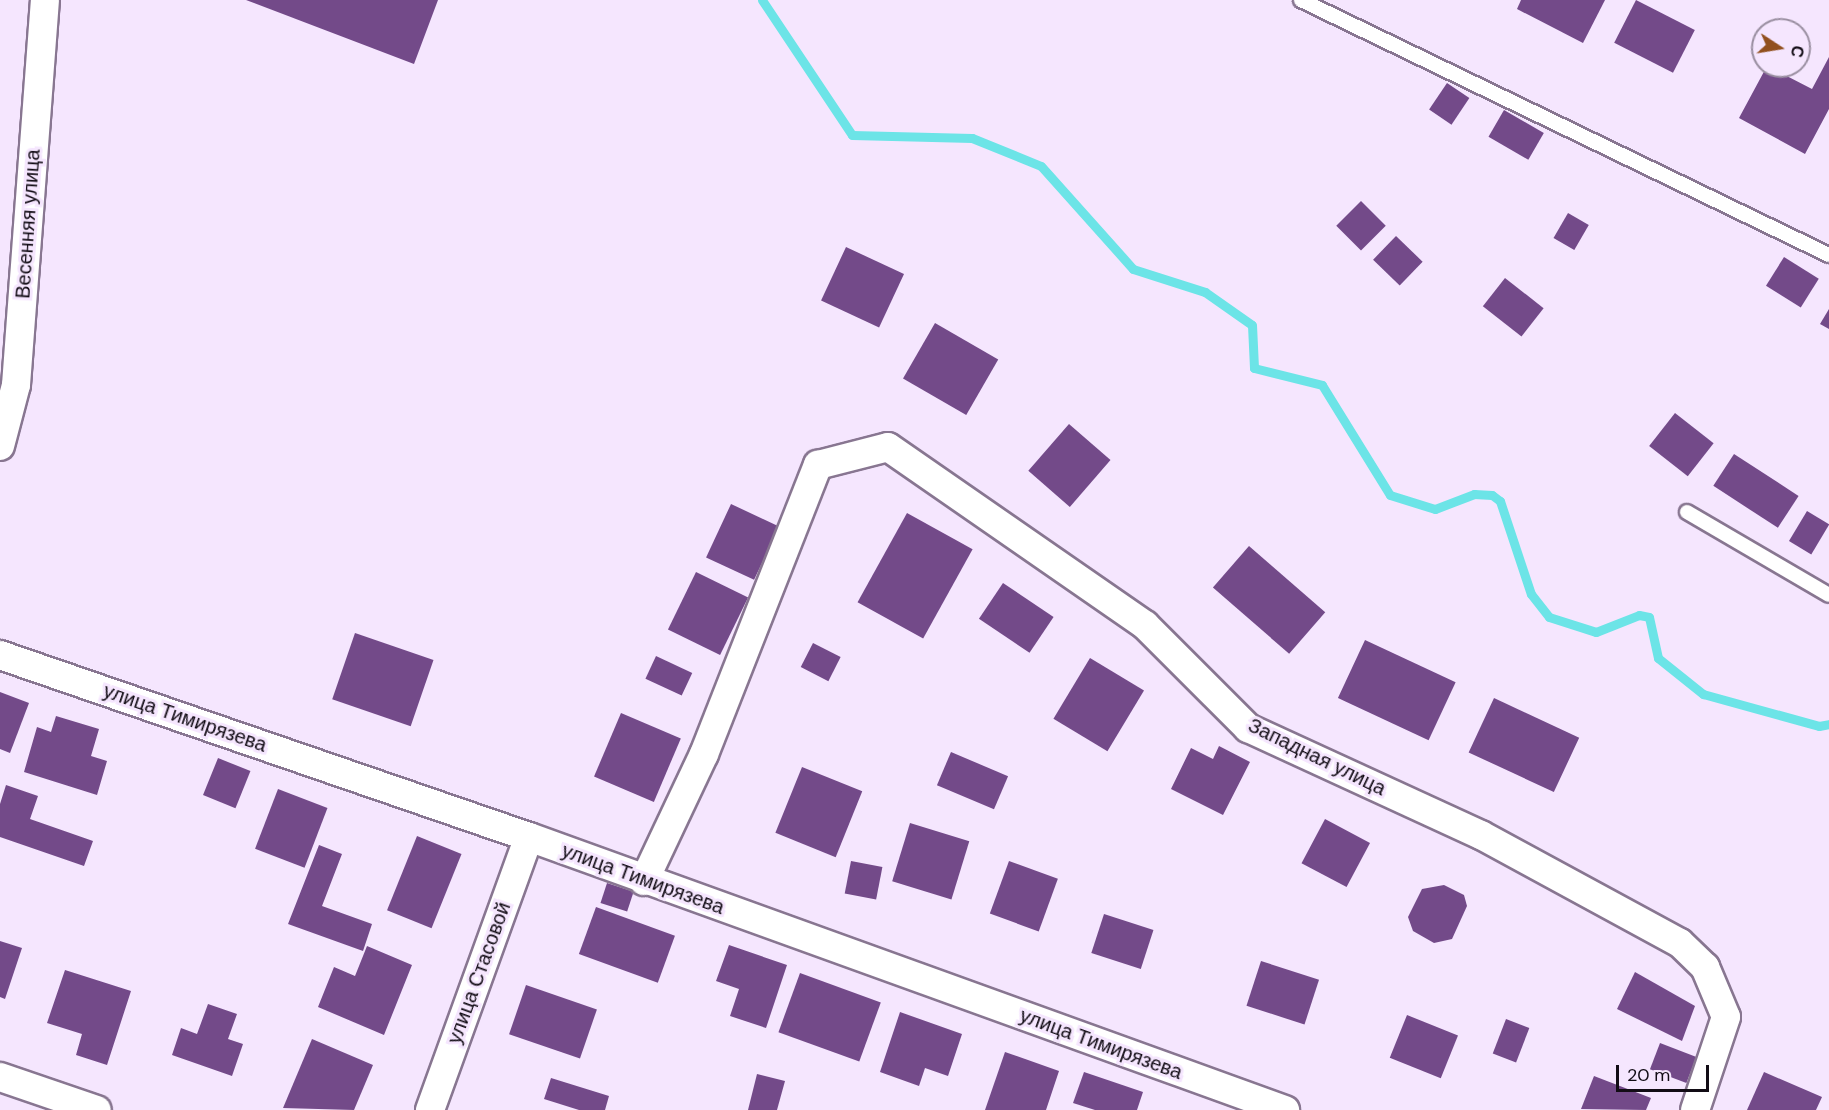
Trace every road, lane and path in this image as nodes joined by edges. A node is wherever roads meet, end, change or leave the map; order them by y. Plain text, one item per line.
1 (45, 0) edge
2 (1301, 0) edge
3 (1829, 255) edge
4 (0, 446) edge
5 (1687, 512) dead end
6 (1829, 595) edge
7 (0, 655) edge
8 (529, 837) junction
9 (644, 881) junction
10 (0, 1077) edge
11 (97, 1110) edge
12 (430, 1110) edge
13 (1285, 1110) edge
14 (1695, 1110) edge

1 - 4 street, Весенняя улица
2 - 3 lane
5 - 6 lane
7 - 8 street, улица Тимирязева
8 - 9 street, улица Тимирязева
8 - 12 street, улица Стасовой
9 - 13 street, улица Тимирязева
9 - 14 street, Западная улица
10 - 11 street

